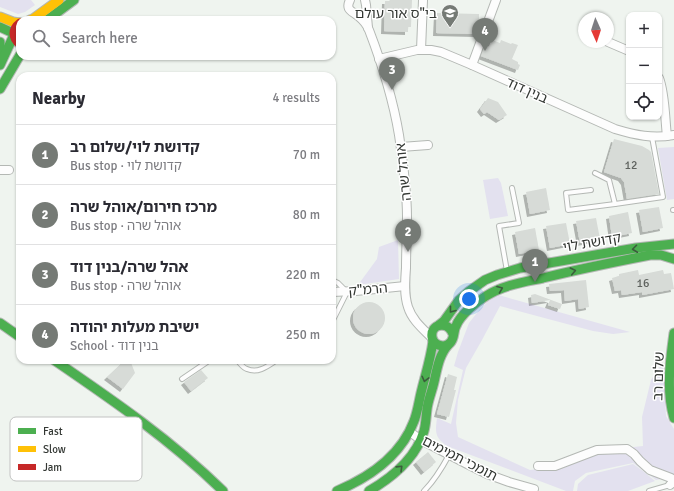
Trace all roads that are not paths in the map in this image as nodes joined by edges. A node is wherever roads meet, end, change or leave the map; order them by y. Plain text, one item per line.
1 (59, 0) edge
2 (74, 0) edge
3 (350, 0) edge
4 (365, 0) edge
5 (423, 0) edge
6 (496, 0) edge
7 (37, 16) edge
8 (52, 16) edge
9 (0, 17) edge
10 (16, 22) edge
11 (16, 26) edge
12 (0, 27) edge
13 (368, 28) junction
14 (13, 35) junction
15 (0, 42) edge
16 (16, 42) edge
17 (614, 45) edge
18 (421, 50) junction
19 (626, 50) edge
20 (0, 52) edge
21 (379, 58) junction
22 (17, 60) edge
23 (0, 65) edge
24 (472, 65) junction
25 (660, 84) edge
26 (0, 89) edge
27 (670, 136) edge
28 (652, 137) junction
29 (428, 145) dead end
30 (401, 147) junction
31 (595, 173) dead end
32 (512, 188) dead end
33 (591, 190) dead end
34 (615, 204) junction
35 (674, 245) edge
36 (674, 259) edge
37 (507, 272) junction
38 (336, 283) edge
39 (405, 286) junction
40 (336, 292) edge
41 (347, 292) junction
42 (336, 316) edge
43 (414, 318) junction
44 (0, 323) edge
45 (438, 325) junction
46 (674, 333) edge
47 (16, 334) edge
48 (453, 334) junction
49 (432, 340) junction
50 (448, 345) junction
51 (60, 364) edge
52 (204, 364) edge
53 (241, 364) edge
54 (271, 364) edge
55 (182, 379) dead end
56 (671, 380) edge
57 (672, 403) edge
58 (134, 417) edge
59 (674, 418) edge
60 (142, 423) edge
61 (410, 432) junction
62 (421, 440) junction
63 (449, 455) junction
64 (538, 466) dead end
65 (508, 482) junction
66 (670, 485) joint
67 (537, 490) edge
68 (223, 491) edge
69 (337, 491) edge
70 (369, 491) edge
71 (424, 491) edge
72 (518, 491) edge
73 (649, 491) edge

1 - 7 street
2 - 8 street
3 - 13 street, אוהל שרה
4 - 13 street, אוהל שרה
5 - 18 street
6 - 24 street
9 - 10 street
11 - 14 street
12 - 14 street
13 - 21 street, אוהל שרה
14 - 16 street
14 - 23 street
15 - 20 street
17 - 19 street
18 - 21 street, בנין דוד
18 - 24 street, בנין דוד
21 - 30 street, אוהל שרה
22 - 26 street
24 - 28 street, בנין דוד
25 - 27 street
27 - 28 street, בנין דוד
28 - 34 lane
29 - 30 street
30 - 39 street, אוהל שרה
31 - 34 lane
32 - 37 lane
33 - 34 lane
35 - 36 street
35 -> 37 street, קדושת לוי
48 -> 36 street, קדושת לוי
37 -> 45 street, קדושת לוי
38 - 41 lane
39 - 41 street, הרמ"ק
39 - 43 street, אוהל שרה
40 - 41 street, הרמ"ק
41 - 42 lane
43 - 45 street
43 - 49 street, אוהל שרה
44 - 47 street
45 - 48 street
45 - 49 street
46 - 56 street, שלום רב
48 - 50 street
49 - 50 street
49 -> 61 street
50 - 62 street
51 - 58 street
52 - 55 lane
53 - 54 lane
56 - 57 street, שלום רב
57 - 59 street, שלום רב
60 - 68 street
61 - 62 street, תומכי תמימים
61 - 69 street
62 - 63 street, תומכי תמימים
70 -> 62 street
63 - 65 street, תומכי תמימים
63 - 71 lane
64 - 66 street
65 - 67 street, תומכי תמימים
65 - 72 street
66 - 73 lane

